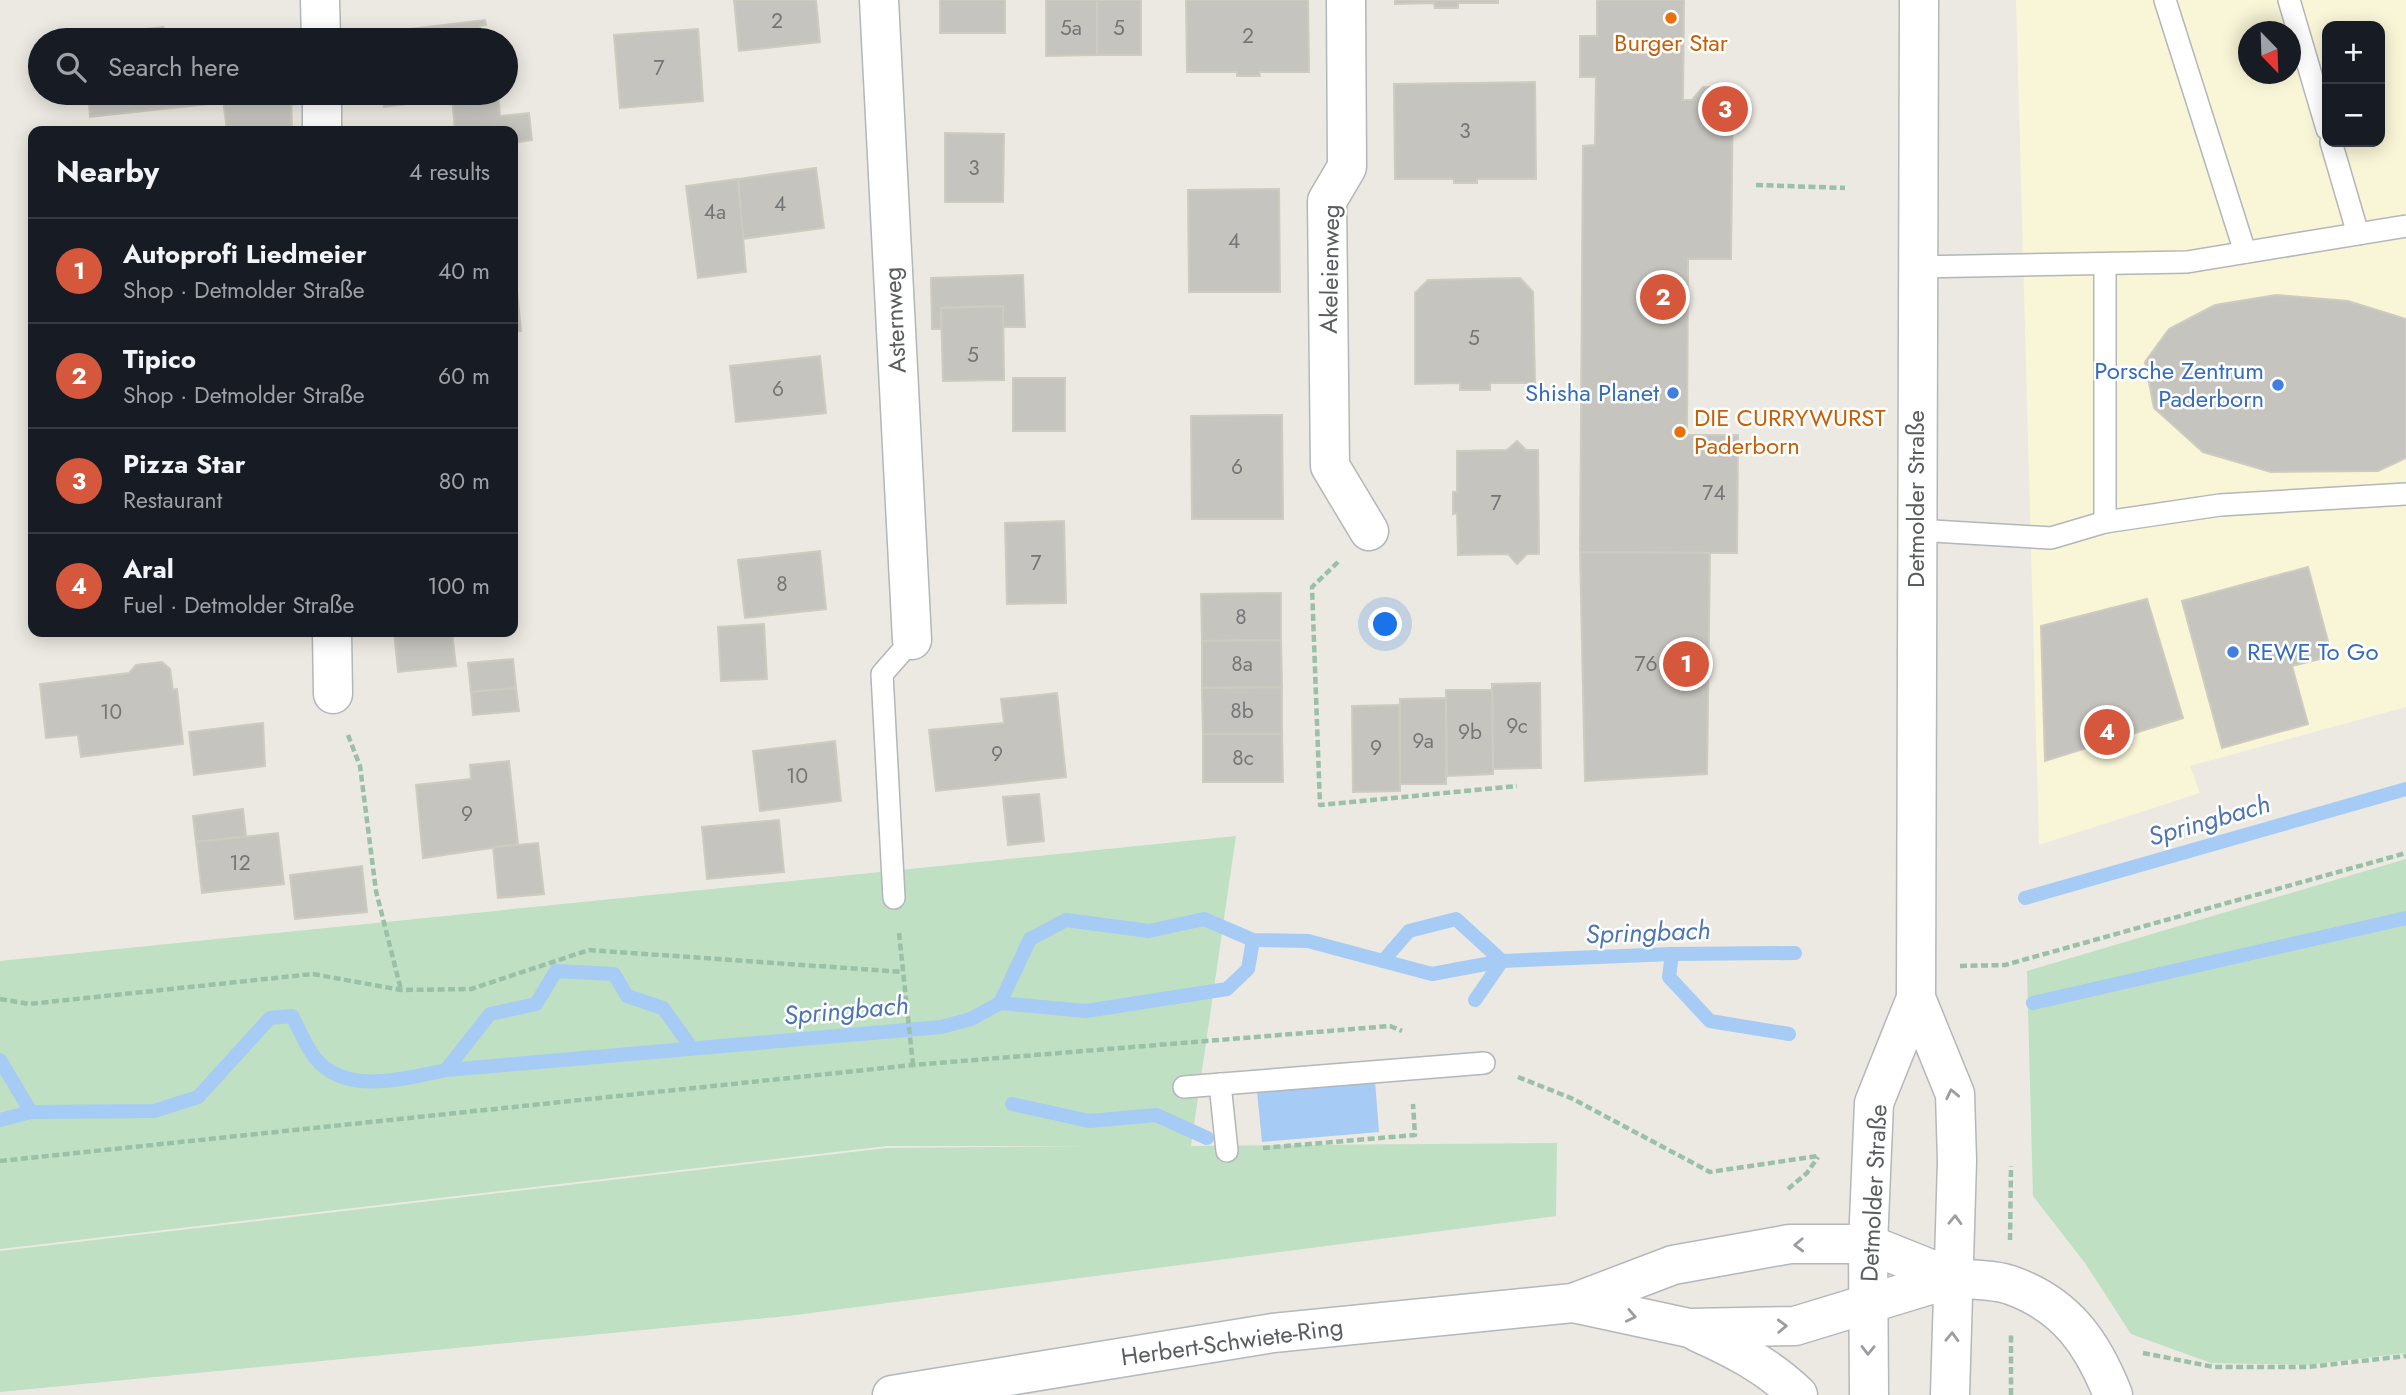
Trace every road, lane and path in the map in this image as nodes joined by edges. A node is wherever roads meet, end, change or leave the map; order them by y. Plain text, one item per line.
1 (320, 0) edge
2 (879, 0) edge
3 (1346, 0) edge
4 (1919, 0) edge
5 (2165, 0) edge
6 (2290, 0) edge
7 (321, 28) edge
8 (321, 105) edge
9 (2322, 112) edge
10 (322, 126) edge
11 (2332, 147) edge
12 (1756, 186) dead end
13 (1845, 188) dead end
14 (2406, 226) edge
15 (2358, 234) junction
16 (2245, 252) junction
17 (2105, 264) junction
18 (1916, 267) junction
19 (2406, 494) edge
20 (2105, 522) junction
21 (1916, 530) junction
22 (1369, 531) joint
23 (332, 637) edge
24 (912, 640) joint
25 (333, 694) joint
26 (1517, 786) dead end
27 (2406, 853) edge
28 (894, 898) joint
29 (1986, 965) dead end
30 (904, 972) junction
31 (401, 990) junction
32 (1916, 998) junction
33 (0, 999) edge
34 (1413, 1035) dead end
35 (1484, 1063) joint
36 (913, 1065) junction
37 (1412, 1068) junction
38 (1220, 1084) junction
39 (1184, 1087) dead end
40 (1227, 1151) joint
41 (0, 1161) edge
42 (1788, 1189) dead end
43 (1868, 1244) junction
44 (1953, 1278) junction
45 (1573, 1303) junction
46 (1870, 1306) junction
47 (1689, 1328) junction
48 (2139, 1352) dead end
49 (2406, 1356) edge
50 (892, 1395) edge
51 (1798, 1395) edge
52 (1869, 1395) edge
53 (1950, 1395) edge
54 (2113, 1395) edge

1 - 7 main road
2 - 24 main road, Asternweg
3 - 22 main road, Akeleienweg
4 - 18 main road, Detmolder Straße
5 - 16 lane
6 - 9 lane
8 - 10 main road
11 - 15 lane
12 - 13 path
14 - 15 lane
15 - 16 lane
16 - 17 lane
17 - 18 lane
17 - 20 lane
18 - 21 main road, Detmolder Straße
19 - 20 lane
20 - 21 lane
21 - 32 main road, Detmolder Straße
22 - 26 path
23 - 25 main road
24 - 28 lane
25 - 31 path
27 - 29 path
28 - 30 path
30 - 31 path
30 - 36 path
31 - 33 path
32 - 43 main road, Detmolder Straße
44 -> 32 main road, Detmolder Straße
34 - 36 path
35 - 37 lane
35 - 42 path
36 - 41 path
37 - 38 lane
37 - 40 path
38 - 39 lane
38 - 40 lane
43 - 44 main road, Herbert-Schwiete-Ring
43 -> 45 main road, Herbert-Schwiete-Ring
43 - 46 main road, Detmolder Straße
44 - 46 main road, Herbert-Schwiete-Ring
53 -> 44 main road, Detmolder Straße
44 - 54 main road
45 -> 47 main road, Herbert-Schwiete-Ring
45 - 50 main road, Herbert-Schwiete-Ring
47 -> 46 main road, Herbert-Schwiete-Ring
46 -> 52 main road, Detmolder Straße
47 - 51 main road
48 - 49 path

